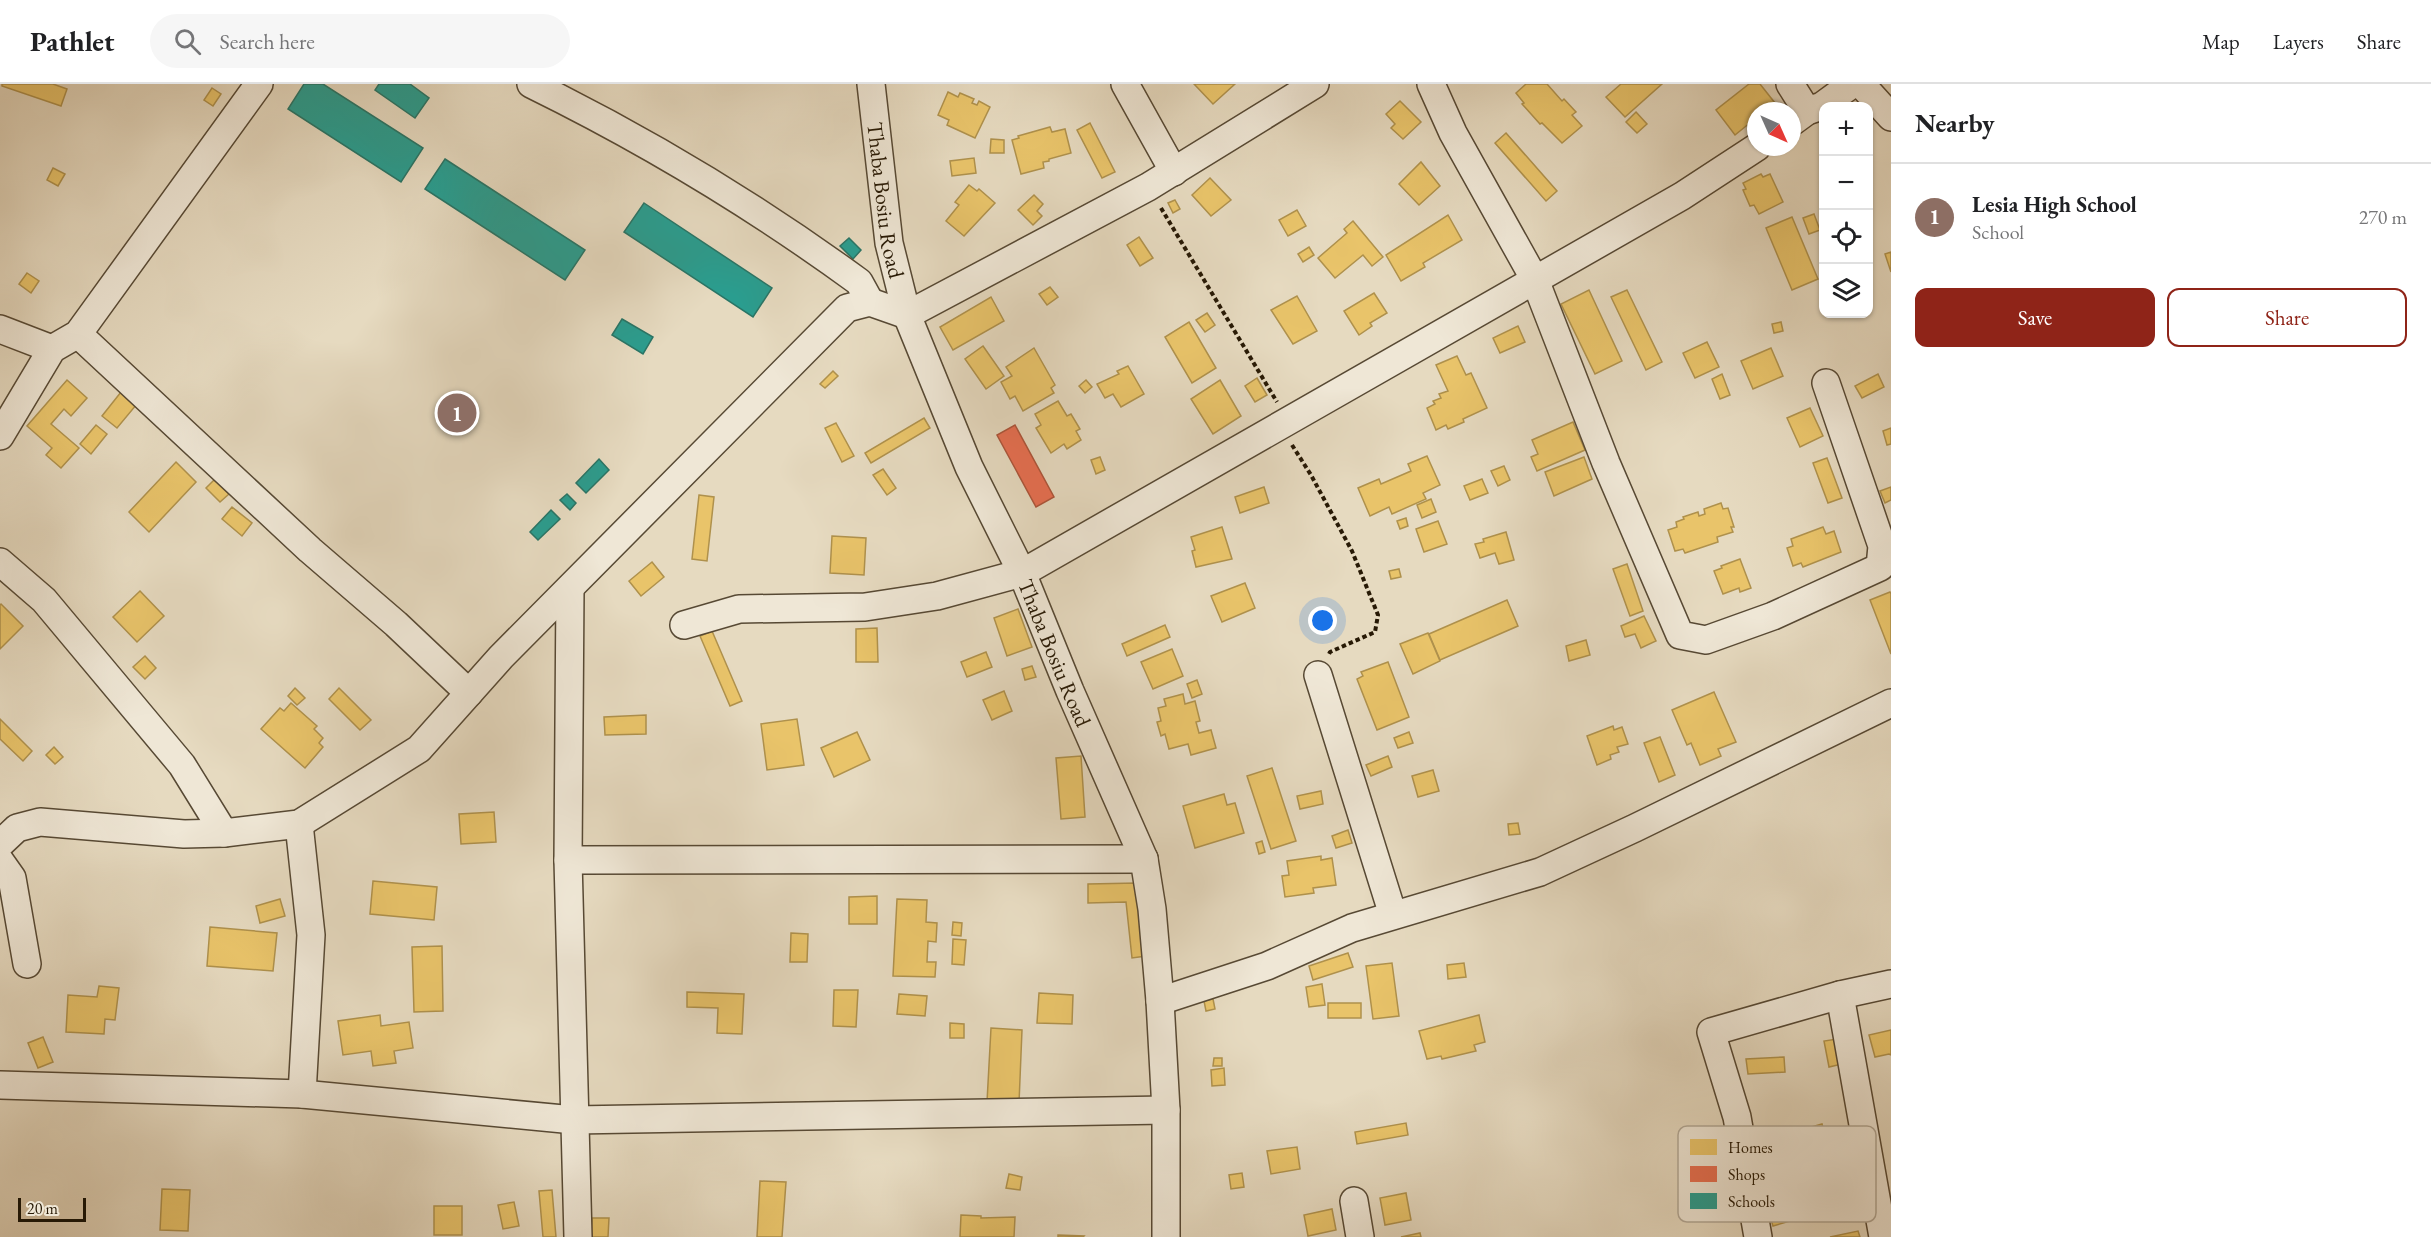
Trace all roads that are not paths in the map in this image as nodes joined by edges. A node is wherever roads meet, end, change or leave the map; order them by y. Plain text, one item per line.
1 (258, 84) edge
2 (531, 84) edge
3 (871, 84) edge
4 (1125, 84) edge
5 (1315, 84) edge
6 (1431, 84) edge
7 (1790, 84) edge
8 (1852, 84) edge
9 (1861, 84) edge
10 (1795, 102) edge
11 (1801, 115) edge
12 (1891, 117) edge
13 (1747, 154) edge
14 (1174, 172) junction
15 (1535, 280) junction
16 (870, 302) junction
17 (907, 315) junction
18 (0, 329) edge
19 (78, 334) junction
20 (52, 349) junction
21 (1826, 383) dead end
22 (0, 436) edge
23 (0, 562) edge
24 (1022, 573) junction
25 (570, 588) junction
26 (684, 625) dead end
27 (1318, 675) road end
28 (469, 693) junction
29 (1891, 703) edge
30 (299, 824) junction
31 (224, 833) junction
32 (0, 844) edge
33 (1144, 859) junction
34 (568, 860) junction
35 (0, 861) edge
36 (1393, 915) junction
37 (27, 964) dead end
38 (1891, 984) edge
39 (1840, 995) junction
40 (1160, 1001) junction
41 (0, 1085) edge
42 (302, 1094) junction
43 (1166, 1110) junction
44 (574, 1120) junction
45 (1739, 1126) edge
46 (1863, 1126) edge
47 (1876, 1198) edge
48 (1354, 1201) dead end
49 (1755, 1222) edge
50 (578, 1237) edge
51 (1166, 1237) edge
52 (1360, 1237) edge
53 (1758, 1237) edge
54 (1883, 1237) edge

1 - 19 street
2 - 16 street
3 - 17 street, Thaba Bosiu Road
4 - 14 street
5 - 14 street
6 - 15 street
7 - 10 street
8 - 11 street
9 - 12 street
13 - 15 street
14 - 17 street
15 - 21 street
15 - 24 street
16 - 17 street
16 - 25 street
17 - 24 street, Thaba Bosiu Road
18 - 20 street
19 - 20 street
19 - 28 street
20 - 22 street
23 - 31 street
24 - 26 street
24 - 33 street, Thaba Bosiu Road
25 - 28 street
25 - 34 street
27 - 36 street
28 - 30 street
29 - 36 street
30 - 31 street
30 - 42 street
31 - 32 street
33 - 34 street
33 - 40 street, Thaba Bosiu Road
34 - 44 street
35 - 37 street
36 - 40 street
38 - 39 street
39 - 45 street
39 - 46 street
40 - 43 street, Thaba Bosiu Road
41 - 42 street
42 - 44 street
43 - 44 street
43 - 51 street, Thaba Bosiu Road
44 - 50 street
47 - 54 street
48 - 52 street
49 - 53 street

